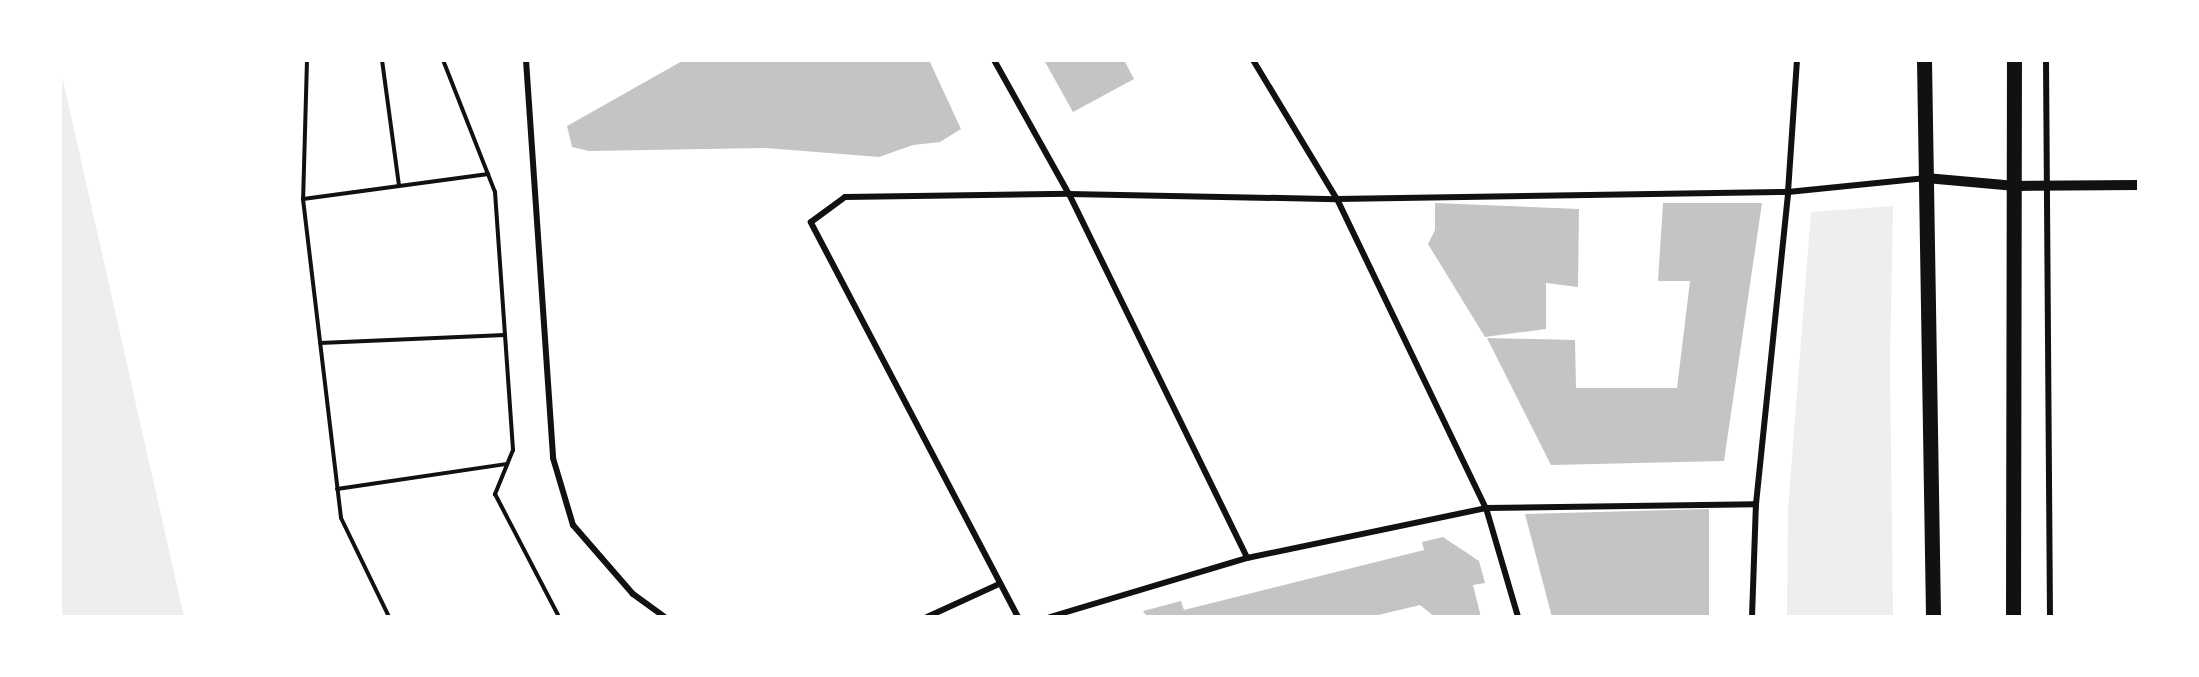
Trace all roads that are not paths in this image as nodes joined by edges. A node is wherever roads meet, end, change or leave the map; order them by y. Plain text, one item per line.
1 (526, 60) edge
2 (994, 60) edge
3 (1253, 60) edge
4 (1797, 60) edge
5 (1924, 60) edge
6 (2014, 60) edge
7 (2046, 60) edge
8 (1926, 178) junction
9 (2139, 185) edge
10 (2016, 186) junction
11 (2046, 186) junction
12 (1788, 192) junction
13 (1069, 194) junction
14 (1337, 199) junction
15 (1756, 504) junction
16 (1486, 508) junction
17 (1247, 558) junction
18 (999, 584) junction
19 (665, 617) edge
20 (927, 617) edge
21 (1018, 617) edge
22 (1050, 617) edge
23 (1518, 617) edge
24 (1752, 617) edge
25 (1933, 617) edge
26 (2013, 617) edge
27 (2050, 617) edge

1 - 19 street
2 - 13 street
3 - 14 street
4 - 12 street
5 - 8 main road
6 - 10 main road
7 - 11 street
8 - 10 street
8 - 12 street
8 - 25 main road
9 - 11 street
10 - 11 street
10 - 26 main road
11 - 27 street
12 - 14 street
12 - 15 street
13 - 14 street
13 - 17 street
13 - 18 street
14 - 16 street
15 - 16 street
15 - 24 street
16 - 17 street
16 - 23 street
17 - 22 street
18 - 20 street
18 - 21 street

